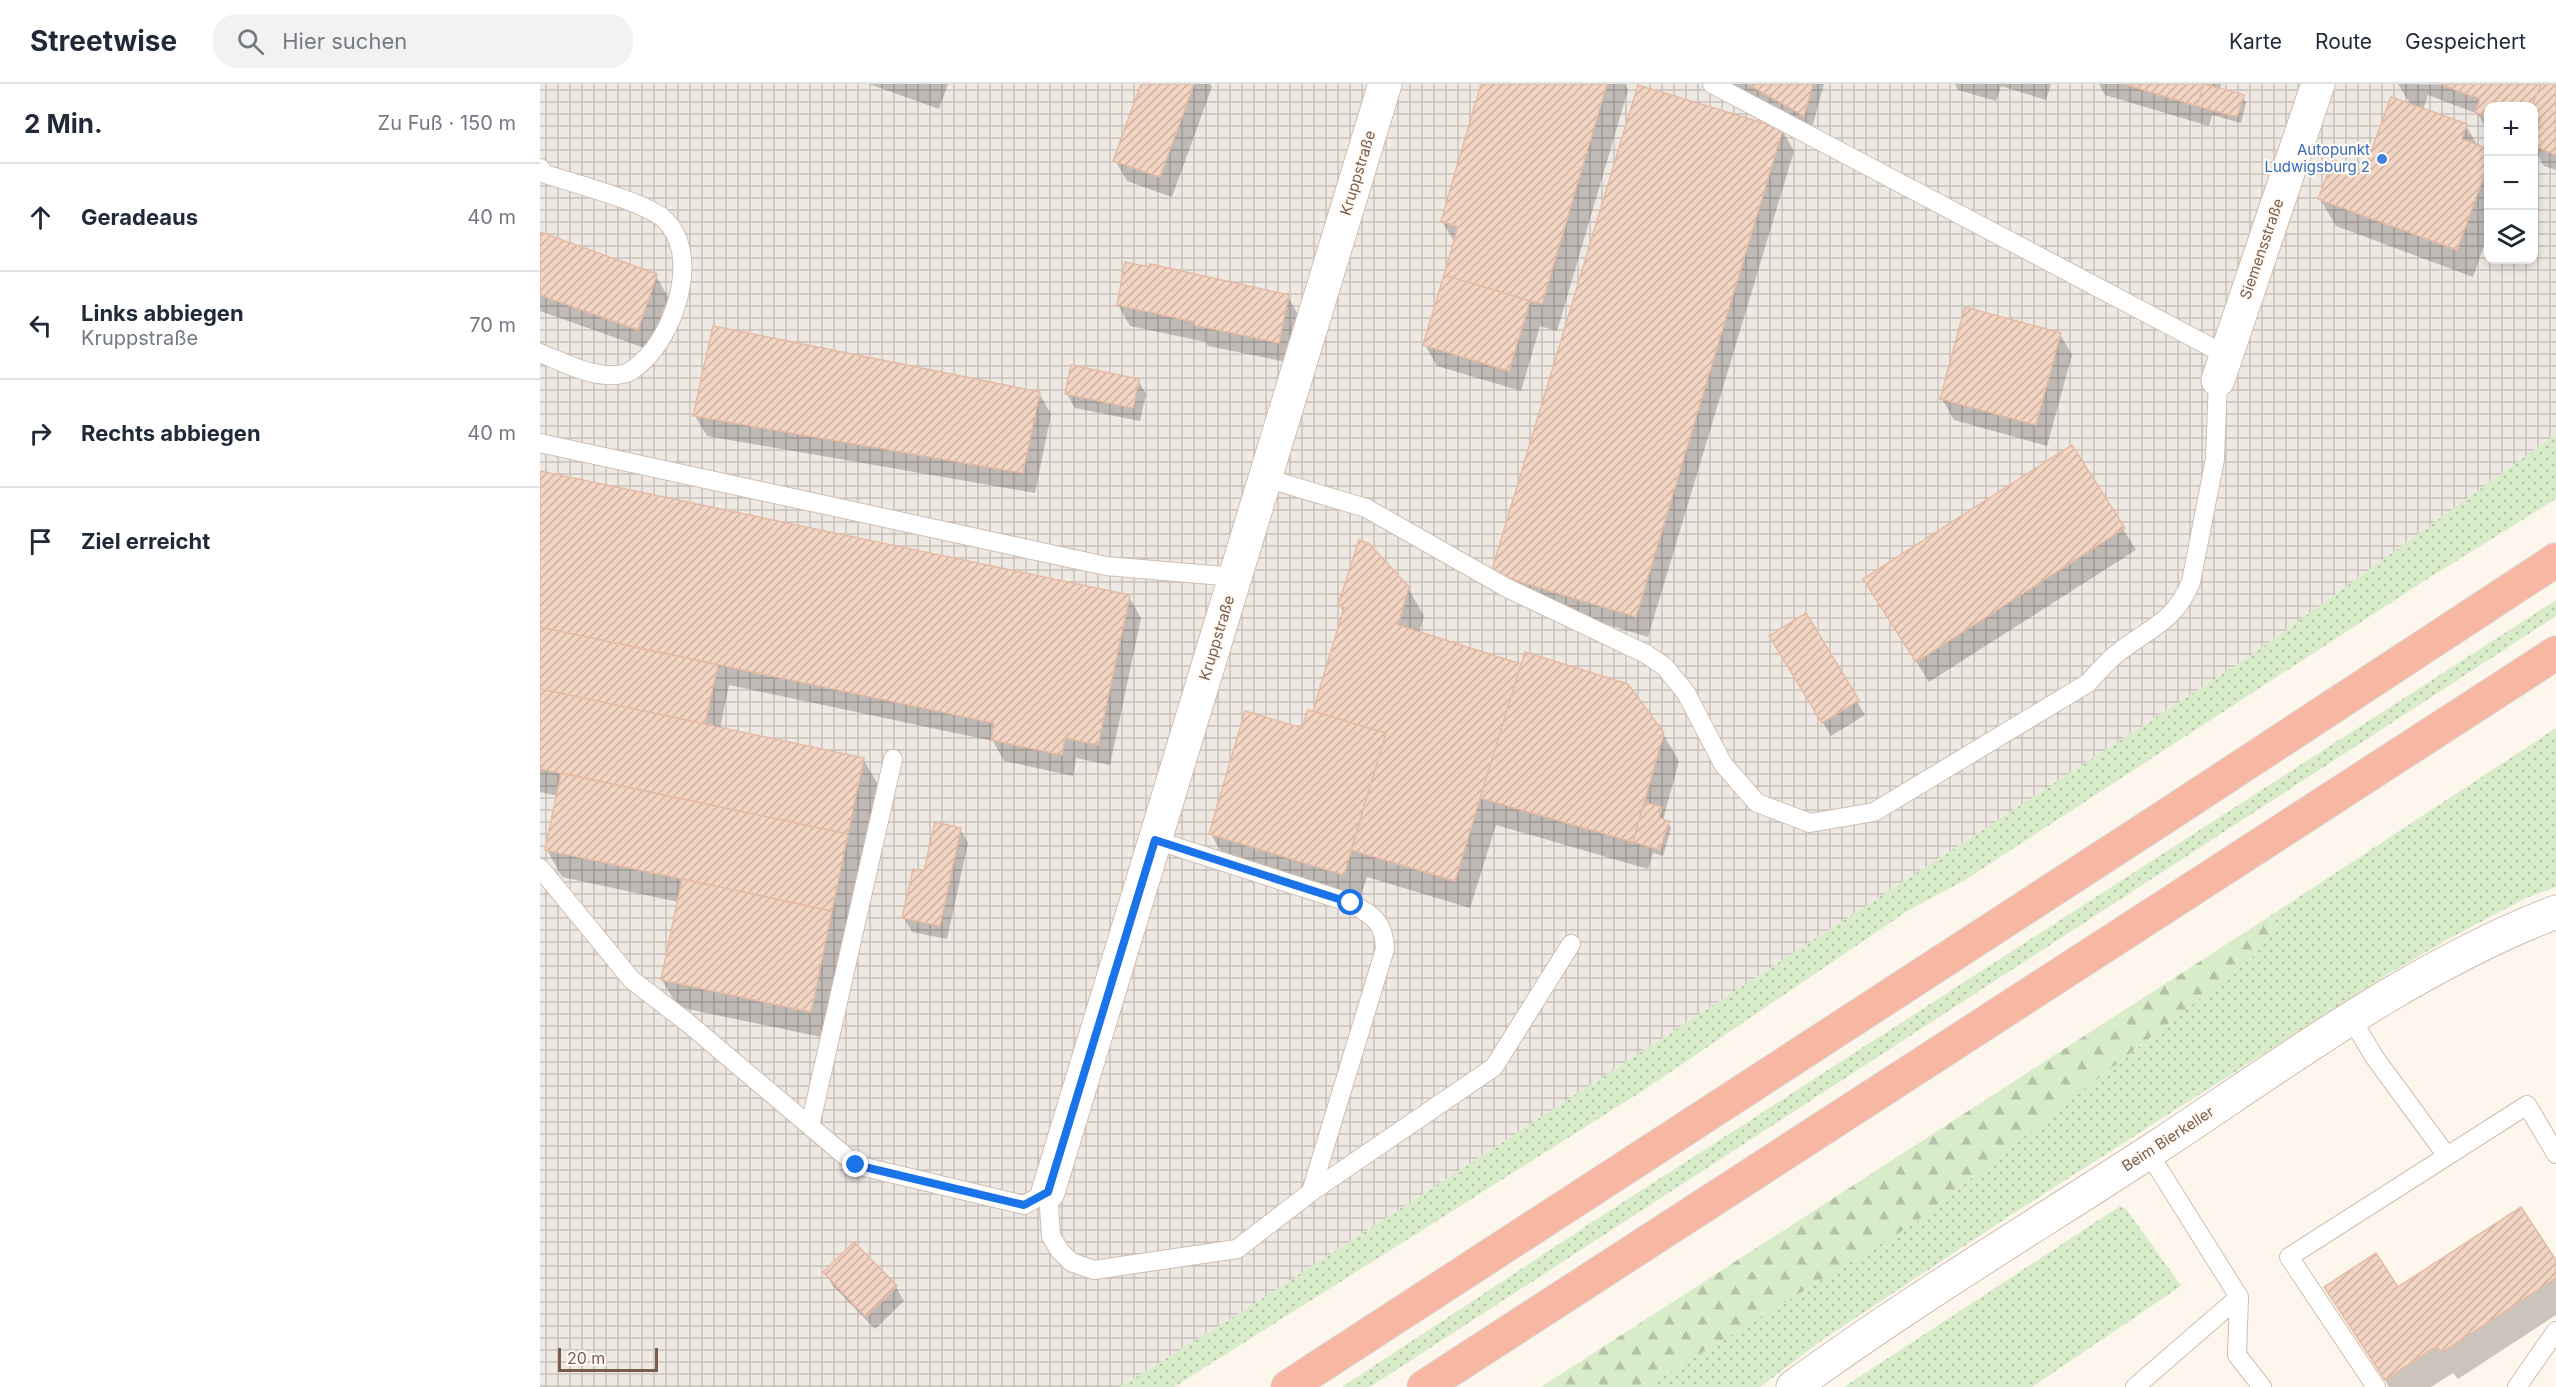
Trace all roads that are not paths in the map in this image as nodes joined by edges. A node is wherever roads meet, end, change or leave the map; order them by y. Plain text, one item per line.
1 (1385, 84) edge
2 (1712, 84) edge
3 (2318, 84) edge
4 (540, 168) edge
5 (540, 353) edge
6 (2222, 368) junction
7 (540, 443) edge
8 (1265, 478) junction
9 (2556, 560) edge
10 (1235, 578) junction
11 (2556, 653) edge
12 (893, 759) dead end
13 (1155, 840) junction
14 (540, 868) edge
15 (2556, 912) edge
16 (1571, 944) dead end
17 (2352, 1020) junction
18 (810, 1126) junction
19 (2148, 1152) junction
20 (2556, 1154) edge
21 (2447, 1156) junction
22 (1311, 1191) junction
23 (1048, 1192) junction
24 (2240, 1297) junction
25 (2556, 1331) edge
26 (1288, 1387) edge
27 (1424, 1387) edge
28 (1793, 1387) edge
29 (2135, 1387) edge
30 (2262, 1387) edge
31 (2376, 1387) edge
32 (2517, 1387) edge

1 - 8 street, Kruppstraße
2 - 6 lane
3 - 6 street, Siemensstraße
4 - 5 lane
6 - 8 lane
7 - 10 lane
8 - 10 street, Kruppstraße
9 - 26 highway
10 - 13 street, Kruppstraße
11 - 27 highway
12 - 18 lane
13 - 22 lane
13 - 23 street, Kruppstraße
14 - 18 lane
15 - 17 street, Beim Bierkeller
16 - 22 lane
17 - 19 street, Beim Bierkeller
17 - 21 lane
18 - 23 lane
19 - 24 lane
19 - 28 street, Beim Bierkeller
20 - 21 lane
21 - 31 lane
22 - 23 lane
24 - 29 lane
24 - 30 lane
25 - 32 lane

